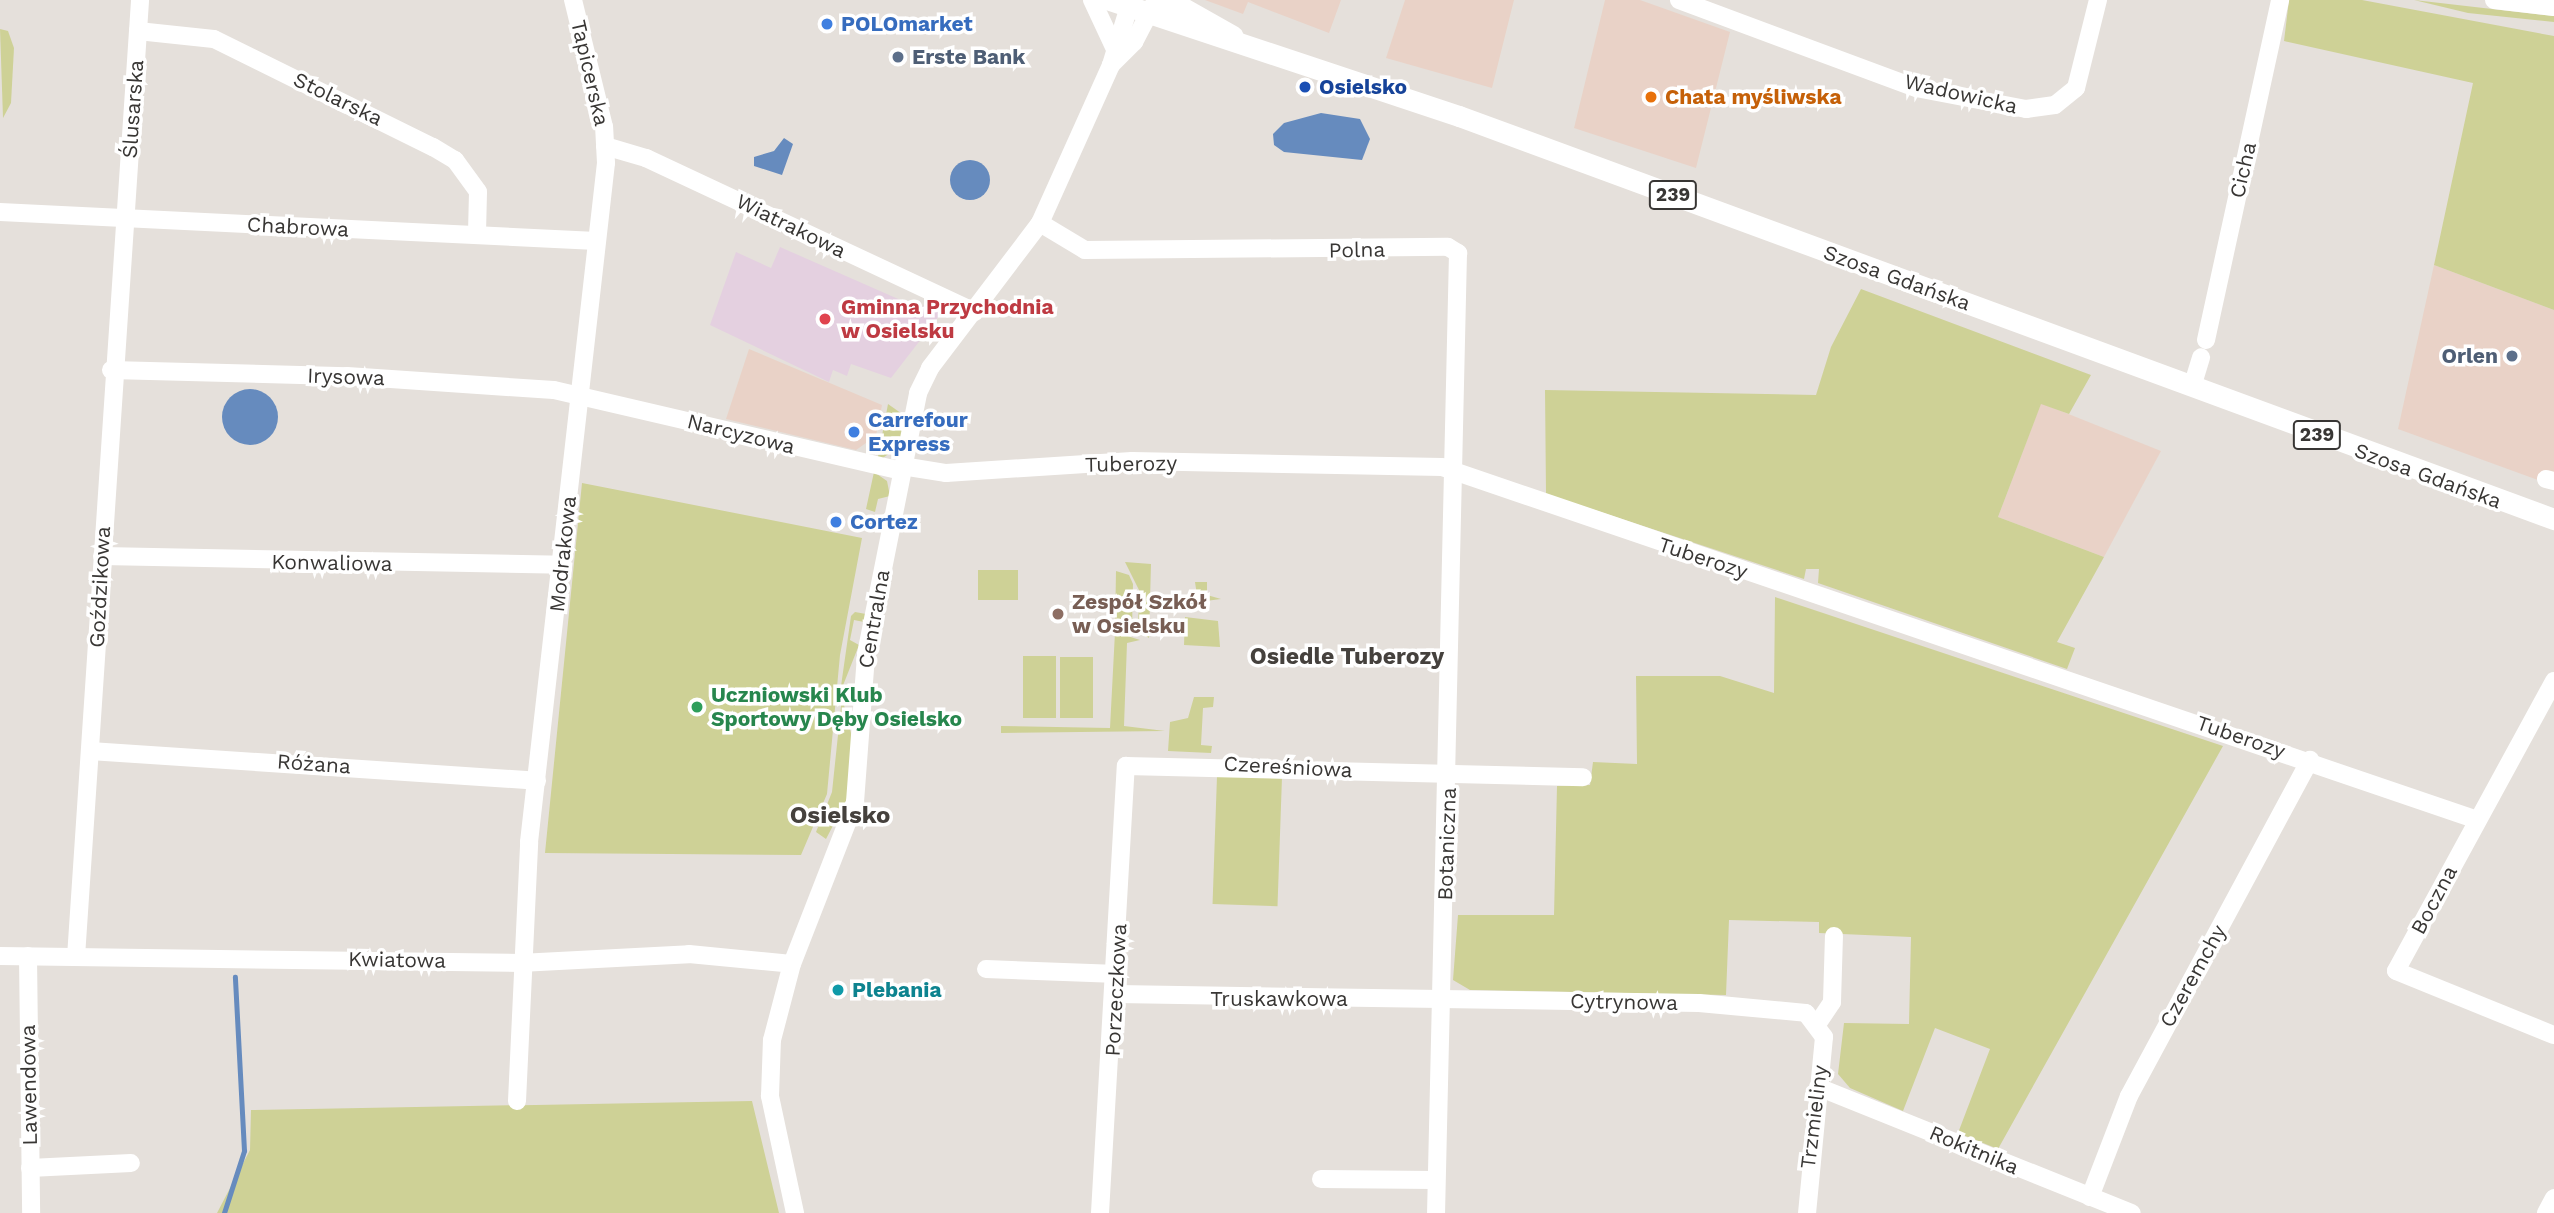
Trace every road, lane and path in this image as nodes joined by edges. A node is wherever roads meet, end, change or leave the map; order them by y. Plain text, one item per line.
1 (140, 0) edge
2 (573, 0) edge
3 (1092, 0) edge
4 (1169, 0) edge
5 (1679, 0) edge
6 (2098, 0) edge
7 (2280, 0) edge
8 (2494, 0) edge
9 (1123, 2) edge
10 (1153, 7) edge
11 (2554, 7) edge
12 (138, 31) junction
13 (1238, 39) junction
14 (1113, 56) junction
15 (605, 146) junction
16 (0, 212) edge
17 (128, 217) junction
18 (1040, 223) junction
19 (477, 234) junction
20 (596, 241) junction
21 (975, 312) junction
22 (111, 370) junction
23 (2192, 387) junction
24 (580, 396) junction
25 (902, 469) junction
26 (1457, 474) junction
27 (2554, 519) edge
28 (102, 556) junction
29 (563, 565) junction
30 (2554, 681) edge
31 (90, 751) junction
32 (2310, 760) junction
33 (1126, 766) joint
34 (1449, 773) junction
35 (1583, 777) dead end
36 (537, 781) junction
37 (2477, 820) junction
38 (1834, 936) dead end
39 (0, 956) edge
40 (28, 956) junction
41 (76, 957) junction
42 (520, 963) junction
43 (792, 964) junction
44 (986, 969) dead end
45 (1118, 974) junction
46 (1117, 994) junction
47 (1441, 998) junction
48 (1812, 1018) junction
49 (2554, 1035) edge
50 (1818, 1087) junction
51 (517, 1101) dead end
52 (131, 1163) dead end
53 (30, 1168) junction
54 (1321, 1179) dead end
55 (1435, 1180) junction
56 (2090, 1197) junction
57 (2554, 1198) edge
58 (31, 1213) edge
59 (795, 1213) edge
60 (1100, 1213) edge
61 (1436, 1213) edge
62 (1807, 1213) edge
63 (2132, 1213) edge
64 (2546, 1213) edge

1 - 12 street, Ślusarska
2 - 15 street, Tapicerska
3 - 14 street
4 - 13 main road, Szosa Gdańska / 239
5 - 6 street, Wadowicka
7 - 23 street, Cicha
8 - 11 street
9 - 10 main road, Szosa Gdańska / 239
9 - 14 street, Centralna
10 - 13 main road, Szosa Gdańska / 239
10 - 14 street, Centralna
12 - 17 street, Ślusarska
12 - 19 street, Stolarska
13 - 23 main road, Szosa Gdańska / 239
14 - 18 street, Centralna
15 - 20 street, Modrakowa
15 - 21 street, Wiatrakowa
16 - 17 street, Chabrowa
17 - 19 street, Chabrowa
17 - 22 street, Goździkowa
18 - 21 street, Centralna
18 - 26 street, Polna
19 - 20 street, Chabrowa
20 - 24 street, Modrakowa
21 - 25 street, Centralna
22 - 24 street, Irysowa
22 - 28 street, Goździkowa
23 - 27 main road, Szosa Gdańska / 239
24 - 25 street, Narcyzowa
24 - 29 street, Modrakowa
25 - 26 street, Tuberozy
25 - 43 street, Centralna
26 - 32 street, Tuberozy
26 - 34 street, Botaniczna
28 - 29 street, Konwaliowa
28 - 31 street, Goździkowa
29 - 36 street, Modrakowa
30 - 37 street, Boczna
31 - 36 street, Różana
31 - 41 street, Goździkowa
32 - 37 street, Tuberozy
32 - 56 street, Czeremchy
33 - 34 street, Czereśniowa
33 - 45 street, Porzeczkowa
34 - 35 street, Czereśniowa
34 - 47 street, Botaniczna
36 - 42 street, Modrakowa
37 - 49 street, Boczna
38 - 48 street
39 - 40 street, Kwiatowa
40 - 41 street, Kwiatowa
40 - 53 street, Lawendowa
41 - 42 street, Kwiatowa
42 - 43 street, Kwiatowa
42 - 51 street, Modrakowa
43 - 59 street, Centralna
44 - 45 street
45 - 46 street, Porzeczkowa
46 - 47 street, Truskawkowa
46 - 60 street, Porzeczkowa
47 - 48 street, Cytrynowa
47 - 55 street, Botaniczna
48 - 50 street, Trzmieliny
50 - 56 street, Rokitnika
50 - 62 street, Trzmieliny
52 - 53 street
53 - 58 street, Lawendowa
54 - 55 street
55 - 61 street, Botaniczna
56 - 63 street, Rokitnika
57 - 64 street

